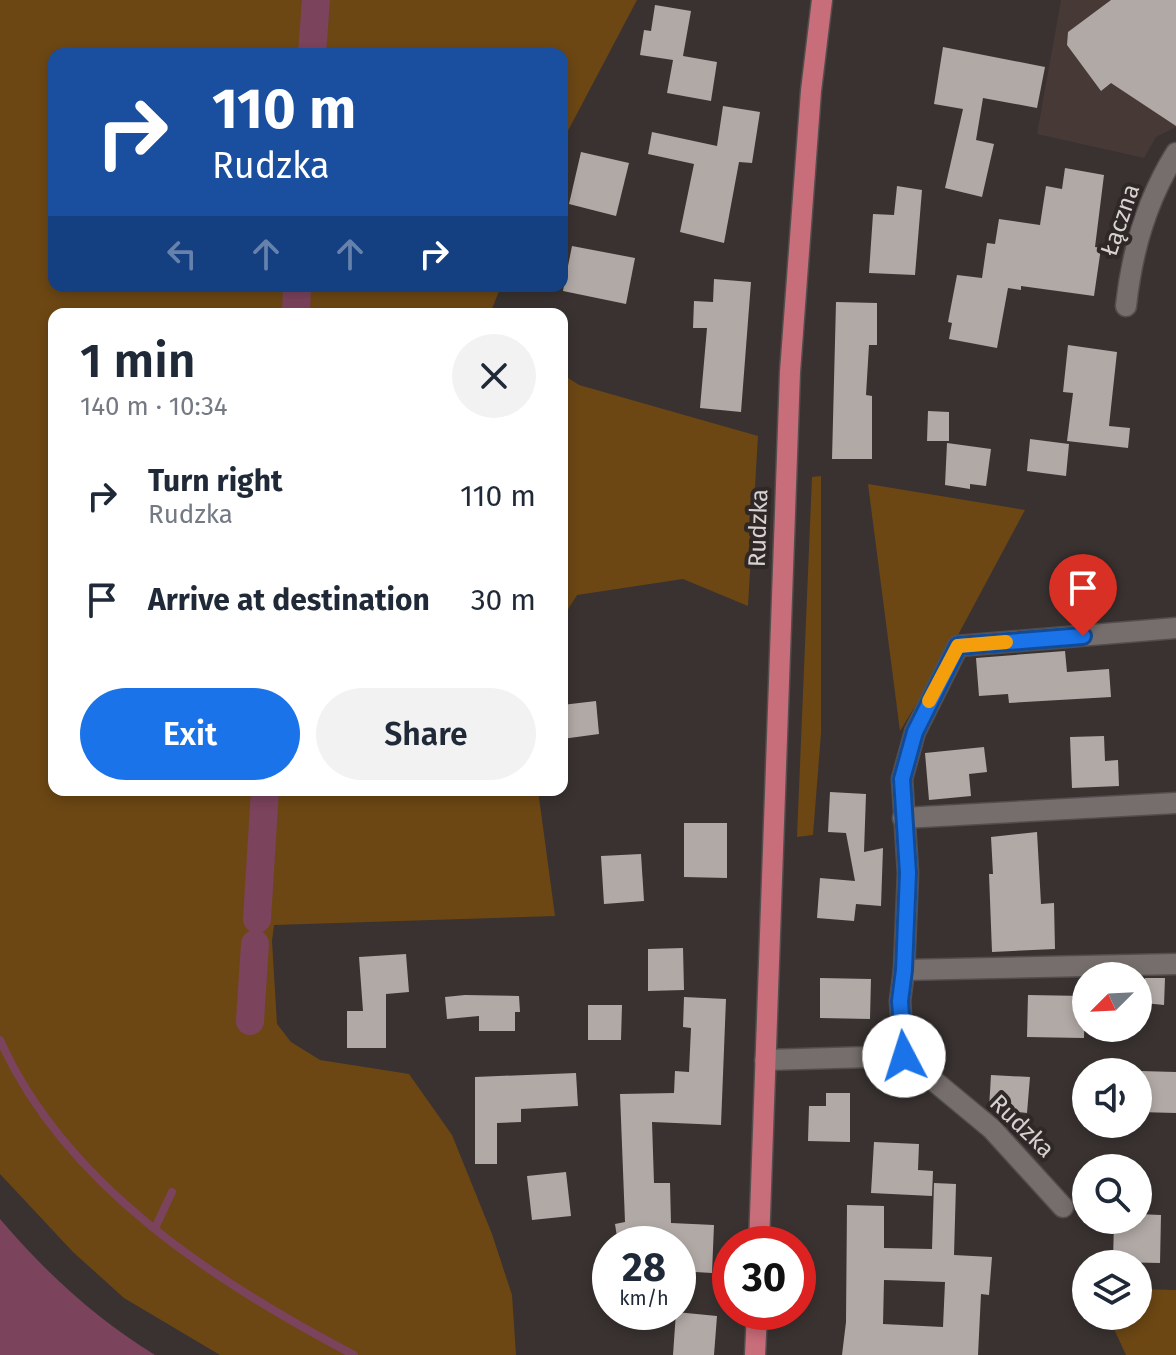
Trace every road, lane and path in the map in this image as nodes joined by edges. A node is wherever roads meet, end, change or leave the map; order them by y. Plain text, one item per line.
1 (822, 0) edge
2 (1176, 153) edge
3 (1126, 306) dead end
4 (1176, 628) edge
5 (1176, 803) edge
6 (903, 818) junction
7 (1176, 964) edge
8 (904, 970) junction
9 (904, 1056) junction
10 (765, 1060) junction
11 (1063, 1207) dead end
12 (760, 1226) edge
13 (756, 1330) edge
14 (755, 1355) edge

1 - 10 main road, Rudzka
2 - 3 street, Łączna
4 - 6 street
5 - 6 street
6 - 8 street
7 - 8 street
8 - 9 street
9 - 10 street
9 - 11 street, Rudzka
10 - 12 main road, Rudzka
13 - 14 main road

